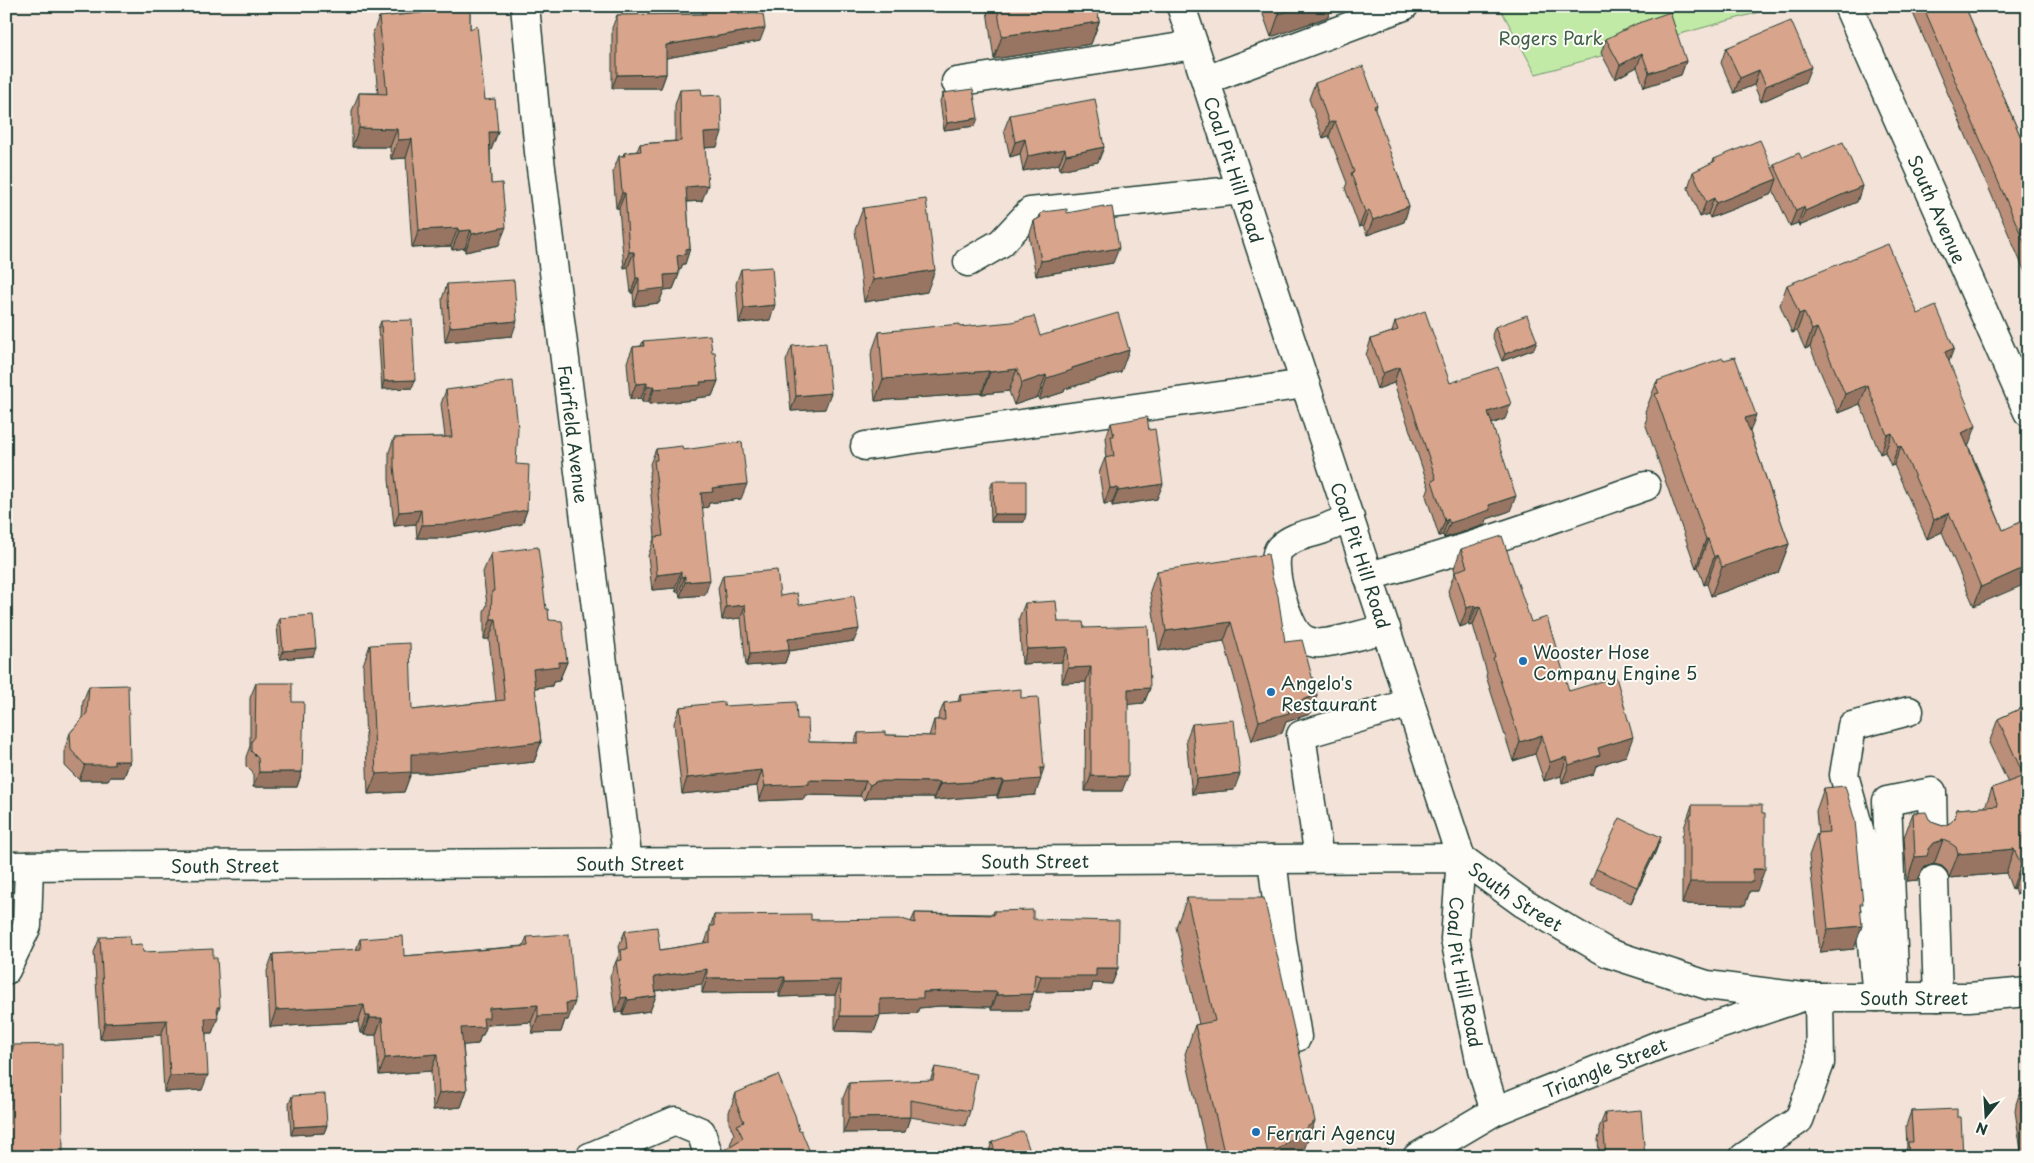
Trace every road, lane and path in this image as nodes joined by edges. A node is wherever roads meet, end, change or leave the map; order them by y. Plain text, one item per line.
1 (525, 6) edge
2 (1182, 6) edge
3 (1404, 6) edge
4 (1848, 6) edge
5 (1194, 45) junction
6 (1206, 80) junction
7 (956, 82) dead end
8 (1242, 190) junction
9 (968, 262) dead end
10 (1305, 384) junction
11 (2028, 412) edge
12 (865, 446) dead end
13 (1646, 486) dead end
14 (1350, 518) junction
15 (1368, 576) junction
16 (1386, 628) junction
17 (1410, 704) junction
18 (1908, 711) dead end
19 (1933, 834) edge
20 (1320, 858) junction
21 (1461, 858) junction
22 (1272, 859) junction
23 (628, 863) junction
24 (18, 866) edge
25 (1934, 880) dead end
26 (6, 970) edge
27 (2028, 992) edge
28 (1810, 997) junction
29 (1886, 997) junction
30 (1938, 997) junction
31 (1296, 1038) edge
32 (1495, 1112) junction
33 (590, 1157) edge
34 (709, 1157) edge
35 (1417, 1157) edge
36 (1744, 1157) edge

1 - 23 street, Fairfield Avenue
2 - 5 street, Coal Pit Hill Road
3 - 6 street
4 - 11 street, South Avenue
5 - 6 street, Coal Pit Hill Road
5 - 7 street
6 - 8 street, Coal Pit Hill Road
8 - 9 street
8 - 10 street, Coal Pit Hill Road
10 - 12 street
10 - 14 street, Coal Pit Hill Road
13 - 15 street
14 - 15 street, Coal Pit Hill Road
14 - 16 street
15 - 16 street, Coal Pit Hill Road
16 - 17 street, Coal Pit Hill Road
17 - 20 street
17 - 21 street, Coal Pit Hill Road
18 - 29 street
19 - 29 street
20 - 21 street, South Street
20 - 22 street, South Street
21 - 28 street, South Street
21 - 32 street, Coal Pit Hill Road
22 - 23 street, South Street
22 - 31 street
23 - 24 street, South Street
24 - 26 street
25 - 30 street
27 - 30 street, South Street
28 - 29 street, South Street
28 - 32 street, Triangle Street
28 - 36 street
29 - 30 street, South Street
32 - 35 street, Triangle Street
33 - 34 street

